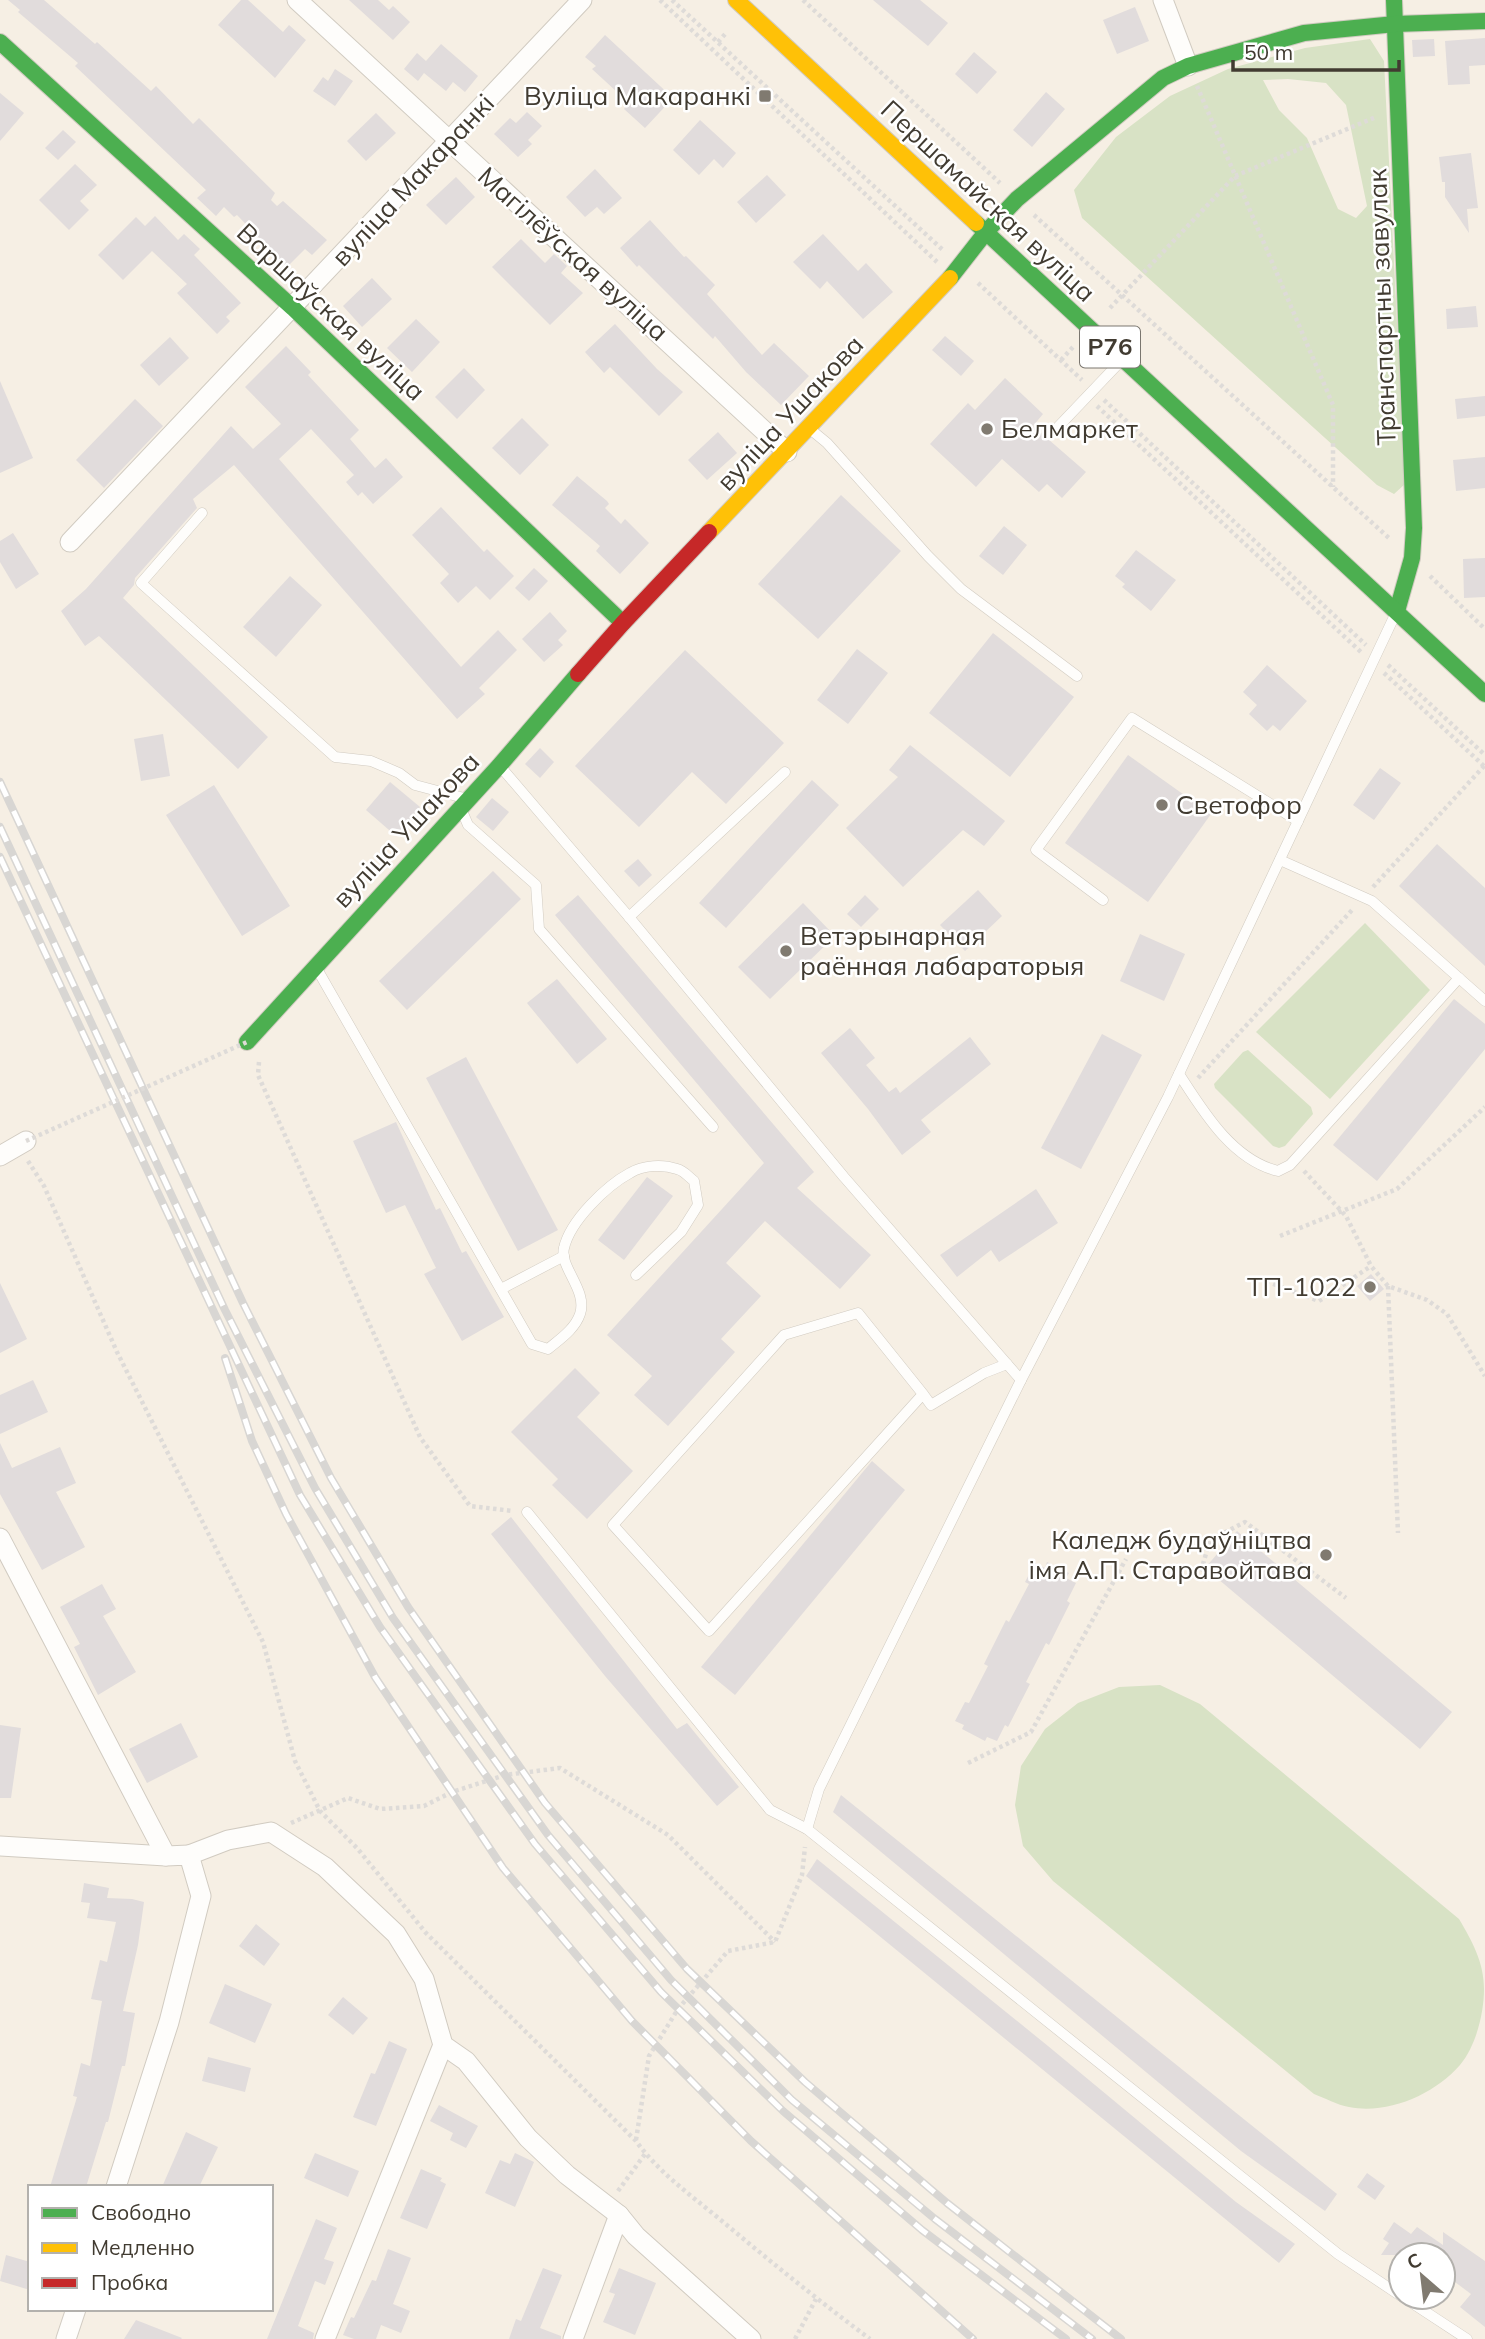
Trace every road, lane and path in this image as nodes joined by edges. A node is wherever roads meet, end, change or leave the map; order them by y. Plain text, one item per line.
1 (297, 0) edge
2 (582, 0) edge
3 (660, 0) edge
4 (672, 0) edge
5 (736, 0) edge
6 (803, 0) edge
7 (1163, 0) edge
8 (1394, 0) edge
9 (1485, 21) edge
10 (1395, 24) junction
11 (726, 33) dead end
12 (0, 42) edge
13 (718, 42) junction
14 (1188, 66) junction
15 (1399, 108) junction
16 (449, 142) junction
17 (1235, 176) junction
18 (1017, 199) junction
19 (986, 232) junction
20 (957, 272) junction
21 (1122, 295) junction
22 (293, 308) junction
23 (1110, 308) dead end
24 (1073, 347) dead end
25 (1123, 359) junction
26 (1061, 360) junction
27 (1089, 393) junction
28 (1058, 427) dead end
29 (810, 429) junction
30 (788, 452) junction
31 (1333, 487) junction
32 (202, 513) dead end
33 (70, 542) dead end
34 (1412, 556) junction
35 (1397, 611) junction
36 (623, 623) junction
37 (1485, 626) edge
38 (1375, 659) junction
39 (1077, 676) dead end
40 (1485, 694) edge
41 (1485, 755) edge
42 (499, 766) junction
43 (1485, 766) edge
44 (785, 772) dead end
45 (464, 803) junction
46 (1298, 821) junction
47 (1280, 860) junction
48 (1363, 897) junction
49 (1103, 900) dead end
50 (629, 917) junction
51 (315, 965) junction
52 (1459, 978) junction
53 (1485, 1001) edge
54 (247, 1042) joint
55 (259, 1062) dead end
56 (1179, 1074) junction
57 (1188, 1089) junction
58 (1485, 1107) edge
59 (713, 1127) dead end
60 (22, 1143) junction
61 (0, 1156) edge
62 (1294, 1160) junction
63 (1341, 1211) junction
64 (1280, 1236) dead end
65 (564, 1256) junction
66 (1371, 1266) junction
67 (636, 1275) dead end
68 (1260, 1279) dead end
69 (1388, 1286) junction
70 (501, 1289) junction
71 (1007, 1364) junction
72 (1485, 1376) edge
73 (1021, 1380) junction
74 (923, 1394) junction
75 (527, 1513) joint
76 (1398, 1533) dead end
77 (0, 1538) edge
78 (1126, 1559) dead end
79 (1199, 1578) dead end
80 (1346, 1598) dead end
81 (968, 1763) dead end
82 (320, 1811) junction
83 (807, 1829) junction
84 (271, 1832) junction
85 (0, 1846) edge
86 (189, 1855) junction
87 (166, 1856) junction
88 (775, 1942) junction
89 (443, 2045) junction
90 (636, 2141) junction
91 (645, 2154) junction
92 (118, 2185) edge
93 (618, 2216) junction
94 (1387, 2286) edge
95 (816, 2299) junction
96 (75, 2311) edge
97 (1425, 2311) edge
98 (66, 2339) edge
99 (325, 2339) edge
100 (573, 2339) edge
101 (751, 2339) edge
102 (795, 2339) edge
103 (870, 2339) edge
104 (1467, 2339) edge

1 - 16 street, Магілёўская вуліца
2 - 16 street, вуліца Макаранкі
3 - 20 path
4 - 13 path
5 - 19 street, Першамайская вуліца / Р76
6 - 18 path
7 - 14 street
8 - 10 street, Транспартны завулак
9 - 10 street, вуліца Ушакова
10 - 14 street, вуліца Ушакова
10 - 15 street, Транспартны завулак
11 - 13 path
12 - 22 street, Варшаўская вуліца
13 - 20 path
14 - 17 path
14 - 18 street, вуліца Ушакова
15 - 17 path
15 - 34 street, Транспартны завулак
16 - 22 street, вуліца Макаранкі
16 - 30 street, Магілёўская вуліца
17 - 21 path
17 - 31 path
18 - 19 street, вуліца Ушакова
18 - 21 path
19 - 20 street, вуліца Ушакова
19 - 25 street, Першамайская вуліца / Р76
20 - 26 path
20 - 29 street, вуліца Ушакова
21 - 23 path
21 - 31 path
22 - 33 street, вуліца Макаранкі
22 - 36 street, Варшаўская вуліца
24 - 26 path
25 - 27 lane
25 - 35 street, Першамайская вуліца / Р76
26 - 27 path
27 - 28 lane
27 - 38 path
27 - 38 path
29 - 30 street, вуліца Ушакова
29 - 39 lane
30 - 36 street, вуліца Ушакова
31 - 34 path
32 - 45 lane
34 - 35 street, Транспартны завулак
34 - 37 path
35 - 38 lane
35 - 40 street, Першамайская вуліца / Р76
36 - 42 street, вуліца Ушакова
38 - 41 path
38 - 43 path
38 - 46 lane
42 - 45 street, вуліца Ушакова
42 - 50 lane
43 - 48 path
44 - 50 lane
45 - 51 street, вуліца Ушакова
45 - 59 lane
46 - 47 lane
46 - 49 lane
47 - 48 lane
47 - 56 lane
48 - 52 lane
48 - 57 path
50 - 71 lane
51 - 54 street, вуліца Ушакова
51 - 70 lane
52 - 53 lane
52 - 62 lane
54 - 60 path, bridge
55 - 75 path
56 - 57 lane
56 - 73 lane
57 - 62 lane
58 - 63 path
60 - 61 street
60 - 82 path
62 - 63 path
63 - 64 path
63 - 66 path
65 - 67 lane
65 - 70 lane
65 - 70 lane
66 - 68 path
66 - 69 path
69 - 72 path
69 - 76 path
71 - 73 lane
71 - 74 lane
73 - 83 lane
74 - 74 lane
75 - 83 lane
77 - 87 street
78 - 81 path
79 - 80 path
82 - 84 path
82 - 88 path
82 - 90 path
83 - 88 path
83 - 94 lane
84 - 86 street
84 - 89 street
85 - 87 street
86 - 87 street
86 - 92 street
88 - 90 path
89 - 93 street
89 - 99 street
90 - 91 path
91 - 93 path
91 - 95 path
93 - 100 street
93 - 101 street
95 - 102 path
95 - 103 path
96 - 98 street
97 - 104 lane

